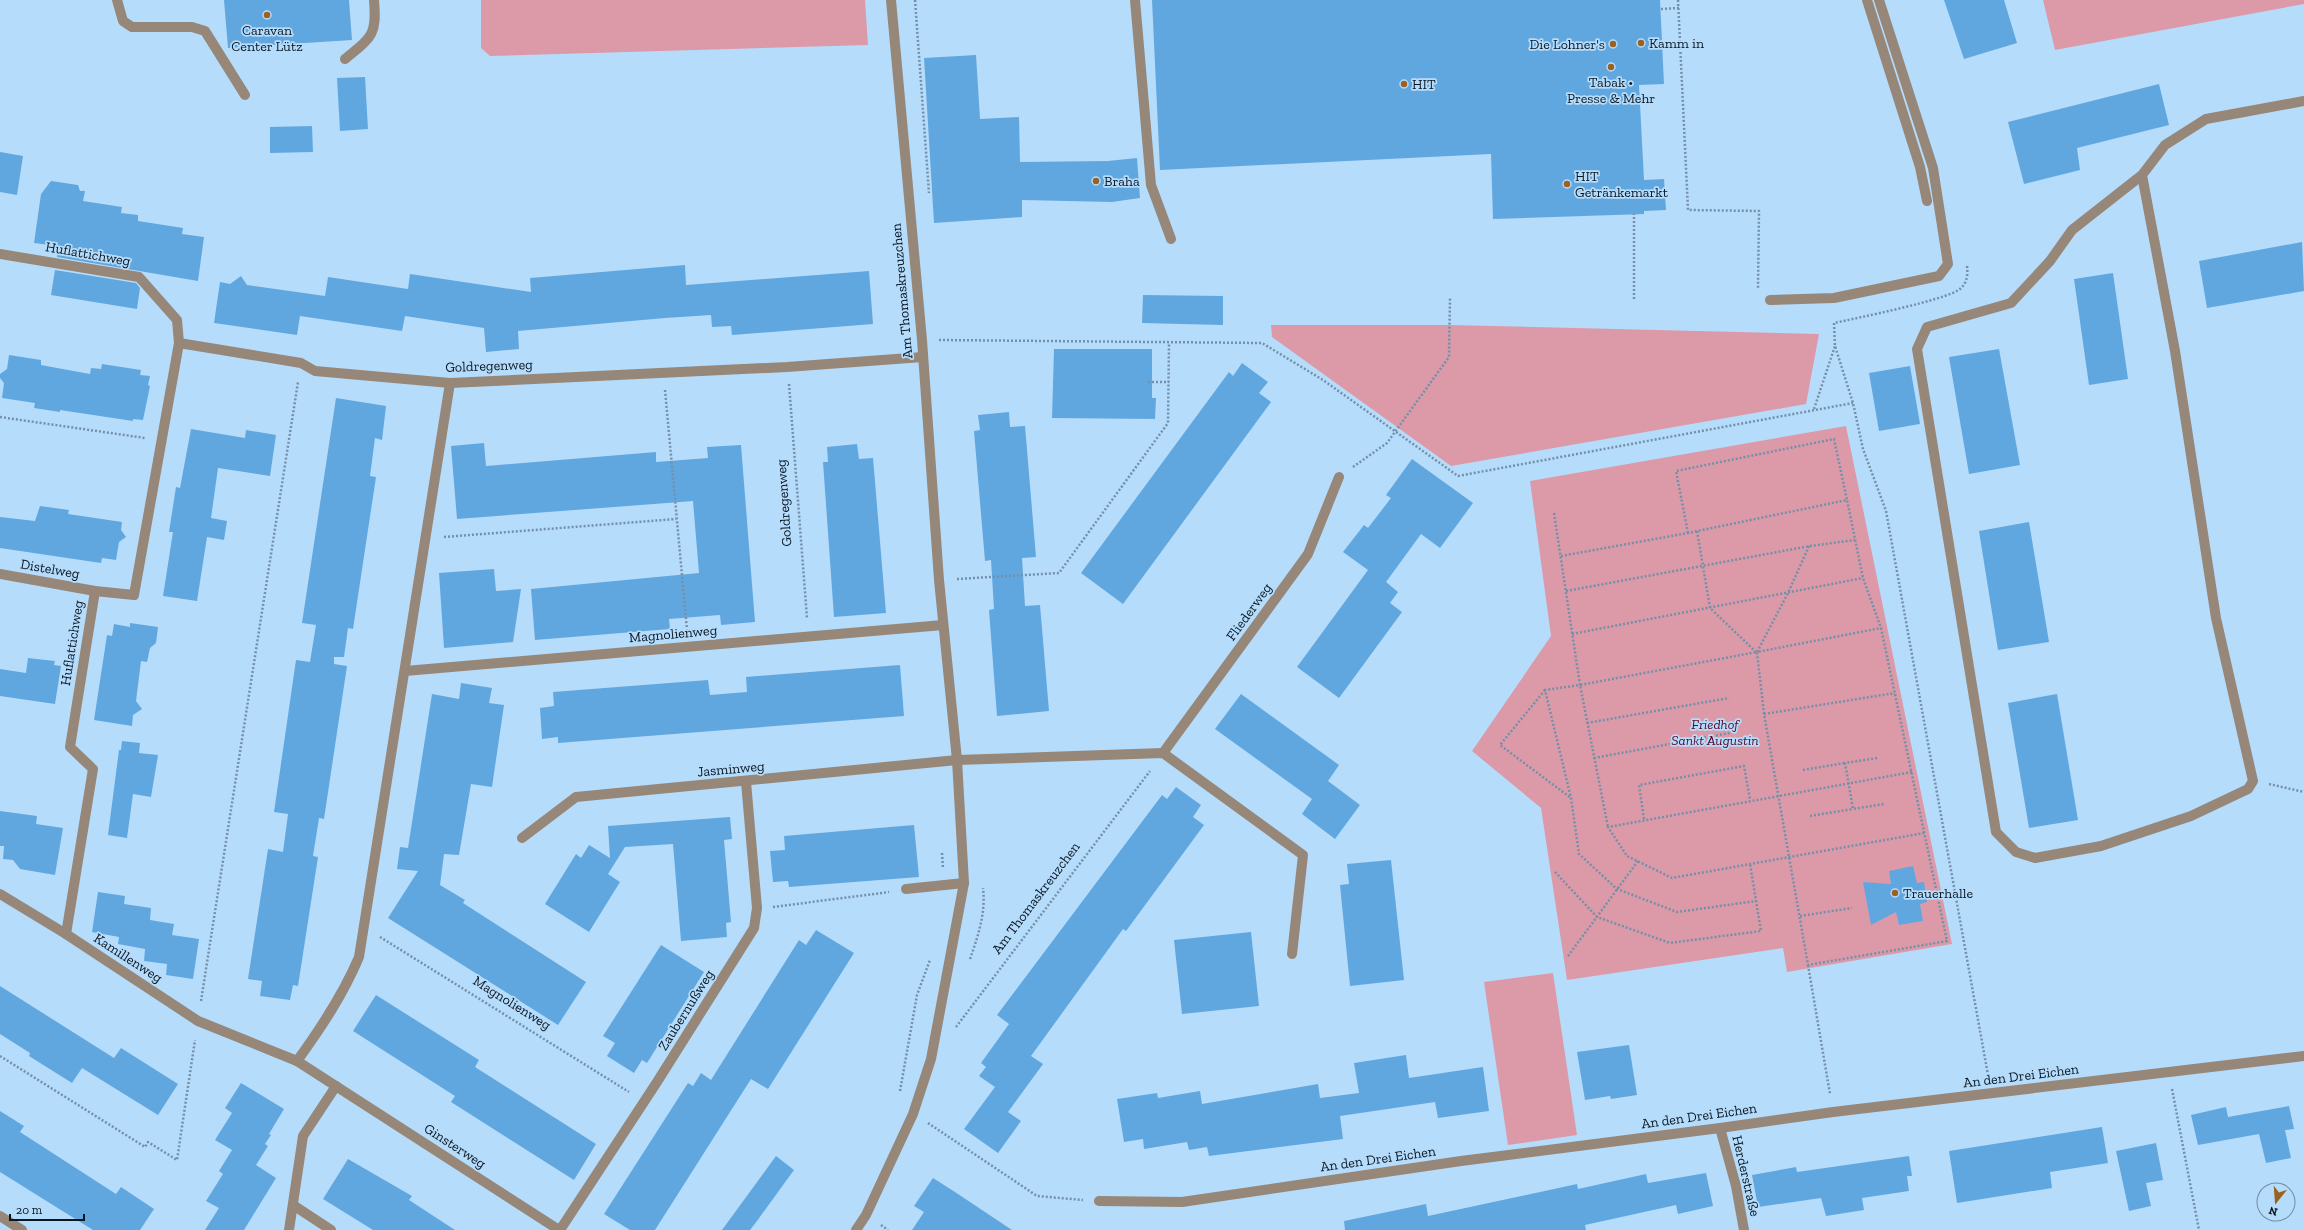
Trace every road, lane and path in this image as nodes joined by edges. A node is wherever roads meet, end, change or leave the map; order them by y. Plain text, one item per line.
1 (117, 0) edge
2 (374, 0) edge
3 (891, 0) edge
4 (1135, 0) edge
5 (1678, 0) edge
6 (1866, 0) edge
7 (1879, 0) edge
8 (1679, 8) junction
9 (1661, 9) dead end
10 (345, 59) dead end
11 (245, 95) dead end
12 (2304, 101) edge
13 (2142, 174) junction
14 (1927, 201) dead end
15 (1634, 214) dead end
16 (1171, 239) dead end
17 (0, 254) edge
18 (1758, 293) dead end
19 (1928, 295) dead end
20 (1450, 298) dead end
21 (1634, 300) dead end
22 (1770, 300) dead end
23 (922, 340) junction
24 (179, 343) junction
25 (1169, 344) junction
26 (1835, 346) junction
27 (923, 357) junction
28 (301, 363) junction
29 (787, 367) junction
30 (664, 372) junction
31 (1148, 382) dead end
32 (1169, 382) junction
33 (450, 383) junction
34 (1853, 403) junction
35 (1814, 410) junction
36 (0, 417) edge
37 (1394, 432) junction
38 (162, 441) junction
39 (1339, 477) joint
40 (1847, 500) junction
41 (1554, 513) dead end
42 (676, 519) junction
43 (1697, 531) junction
44 (1688, 533) junction
45 (426, 538) junction
46 (1855, 540) junction
47 (1810, 546) junction
48 (1560, 556) junction
49 (1703, 565) junction
50 (0, 574) edge
51 (1863, 578) junction
52 (939, 580) junction
53 (95, 591) junction
54 (1566, 591) junction
55 (1788, 593) junction
56 (1710, 608) junction
57 (943, 626) junction
58 (1881, 628) junction
59 (1572, 634) junction
60 (808, 637) junction
61 (688, 647) junction
62 (1757, 652) junction
63 (405, 671) junction
64 (1580, 685) junction
65 (1545, 690) junction
66 (1895, 693) junction
67 (1729, 698) dead end
68 (1764, 714) junction
69 (1588, 723) junction
70 (1735, 732) dead end
71 (1163, 753) junction
72 (1594, 758) junction
73 (1877, 758) dead end
74 (957, 760) junction
75 (1845, 763) junction
76 (1803, 770) dead end
77 (1912, 772) junction
78 (2253, 781) junction
79 (746, 782) junction
80 (1848, 782) junction
81 (2304, 792) edge
82 (1778, 795) junction
83 (1571, 798) junction
84 (1750, 800) junction
85 (1884, 804) dead end
86 (1853, 809) junction
87 (1810, 816) dead end
88 (1644, 820) junction
89 (1608, 826) junction
90 (1924, 833) junction
91 (522, 838) dead end
92 (1790, 857) junction
93 (1638, 861) junction
94 (1750, 864) junction
95 (1555, 872) dead end
96 (964, 883) junction
97 (906, 890) joint
98 (1617, 890) junction
99 (0, 894) edge
100 (1756, 901) junction
101 (757, 908) junction
102 (1852, 908) dead end
103 (1800, 916) junction
104 (1597, 917) junction
105 (365, 927) junction
106 (66, 934) junction
107 (1292, 954) dead end
108 (1568, 956) dead end
109 (1808, 965) junction
110 (198, 1021) junction
111 (952, 1032) dead end
112 (245, 1038) joint
113 (0, 1056) edge
114 (2304, 1056) edge
115 (297, 1061) junction
116 (2168, 1072) junction
117 (336, 1086) junction
118 (1991, 1094) junction
119 (644, 1102) junction
120 (1833, 1112) junction
121 (913, 1114) junction
122 (1720, 1128) junction
123 (1099, 1201) joint
124 (293, 1205) junction
125 (0, 1216) edge
126 (22, 1230) edge
127 (289, 1230) edge
128 (332, 1230) edge
129 (559, 1230) edge
130 (856, 1230) edge
131 (1744, 1230) edge
132 (2199, 1230) edge

1 - 11 street
2 - 10 street
3 - 23 street, Am Thomaskreuzchen
4 - 16 street
5 - 8 path
6 - 14 street
7 - 22 street
8 - 9 path
8 - 18 path
12 - 13 street
13 - 78 street
13 - 78 street
15 - 21 path
17 - 24 street, Huflattichweg
19 - 26 path
20 - 37 path
23 - 25 path
23 - 27 street, Am Thomaskreuzchen
24 - 28 street
24 - 38 street, Huflattichweg
25 - 32 path
25 - 37 path
26 - 34 path
26 - 35 path
27 - 29 street, Goldregenweg
27 - 52 street, Am Thomaskreuzchen
28 - 33 street, Goldregenweg
28 - 110 path
29 - 30 street, Goldregenweg
29 - 60 path, Goldregenweg
30 - 33 street, Goldregenweg
30 - 42 path
31 - 32 path
32 - 52 path
33 - 45 street
34 - 35 path
34 - 118 path
35 - 37 path
36 - 38 path
37 - 39 path
38 - 53 street, Huflattichweg
39 - 71 street, Fliederweg
40 - 43 path
40 - 44 path
40 - 46 path
41 - 48 path
42 - 45 path
42 - 61 path
43 - 44 path
43 - 49 path
44 - 48 path
45 - 63 street
46 - 47 path
46 - 51 path
47 - 49 path
47 - 55 path
48 - 54 path
49 - 54 path
49 - 56 path
50 - 53 street, Distelweg
51 - 55 path
51 - 58 path
52 - 57 street, Am Thomaskreuzchen
53 - 106 street, Huflattichweg
54 - 59 path
55 - 56 path
55 - 62 path
56 - 59 path
56 - 62 path
57 - 60 street, Magnolienweg
57 - 74 street, Am Thomaskreuzchen
58 - 62 path
58 - 66 path
59 - 64 path
60 - 61 street, Magnolienweg
61 - 63 street, Magnolienweg
62 - 64 path
62 - 68 path
63 - 105 street
64 - 65 path
64 - 69 path
65 - 83 path
65 - 83 path
66 - 68 path
66 - 77 path
67 - 69 path
68 - 82 path
69 - 72 path
70 - 72 path
71 - 74 street
71 - 107 street
71 - 111 path, Am Thomaskreuzchen
72 - 89 path
73 - 75 path
74 - 79 street, Jasminweg
74 - 96 street, Am Thomaskreuzchen
75 - 76 path
75 - 80 path
77 - 80 path
77 - 90 path
78 - 81 path
79 - 91 street, Jasminweg
79 - 101 street, Zaubernußweg
80 - 82 path
80 - 86 path
82 - 84 path
82 - 92 path
83 - 98 path
84 - 88 path
84 - 88 path
85 - 86 path
86 - 87 path
88 - 89 path
89 - 93 path
90 - 92 path
90 - 109 path
92 - 94 path
92 - 103 path
93 - 94 path
93 - 98 path
94 - 100 path
95 - 104 path
96 - 97 street
96 - 121 street, Am Thomaskreuzchen
97 - 101 path
98 - 100 path
98 - 104 path
99 - 106 street, Kamillenweg
100 - 104 path
101 - 119 street, Zaubernußweg
102 - 103 path
103 - 109 path
104 - 108 path
105 - 115 street
105 - 119 path, Magnolienweg
106 - 110 street, Kamillenweg
109 - 120 path
110 - 112 street, Kamillenweg
110 - 113 path
112 - 115 street, Ginsterweg
114 - 116 street, An den Drei Eichen
115 - 117 street, Ginsterweg
116 - 118 street, An den Drei Eichen
116 - 132 path
117 - 124 street
117 - 129 street, Ginsterweg
118 - 120 street, An den Drei Eichen
119 - 129 street, Zaubernußweg
120 - 122 street, An den Drei Eichen
121 - 123 path
121 - 130 street, Am Thomaskreuzchen
122 - 123 street, An den Drei Eichen
122 - 131 street, Herderstraße
124 - 127 street
124 - 128 street
125 - 126 street

